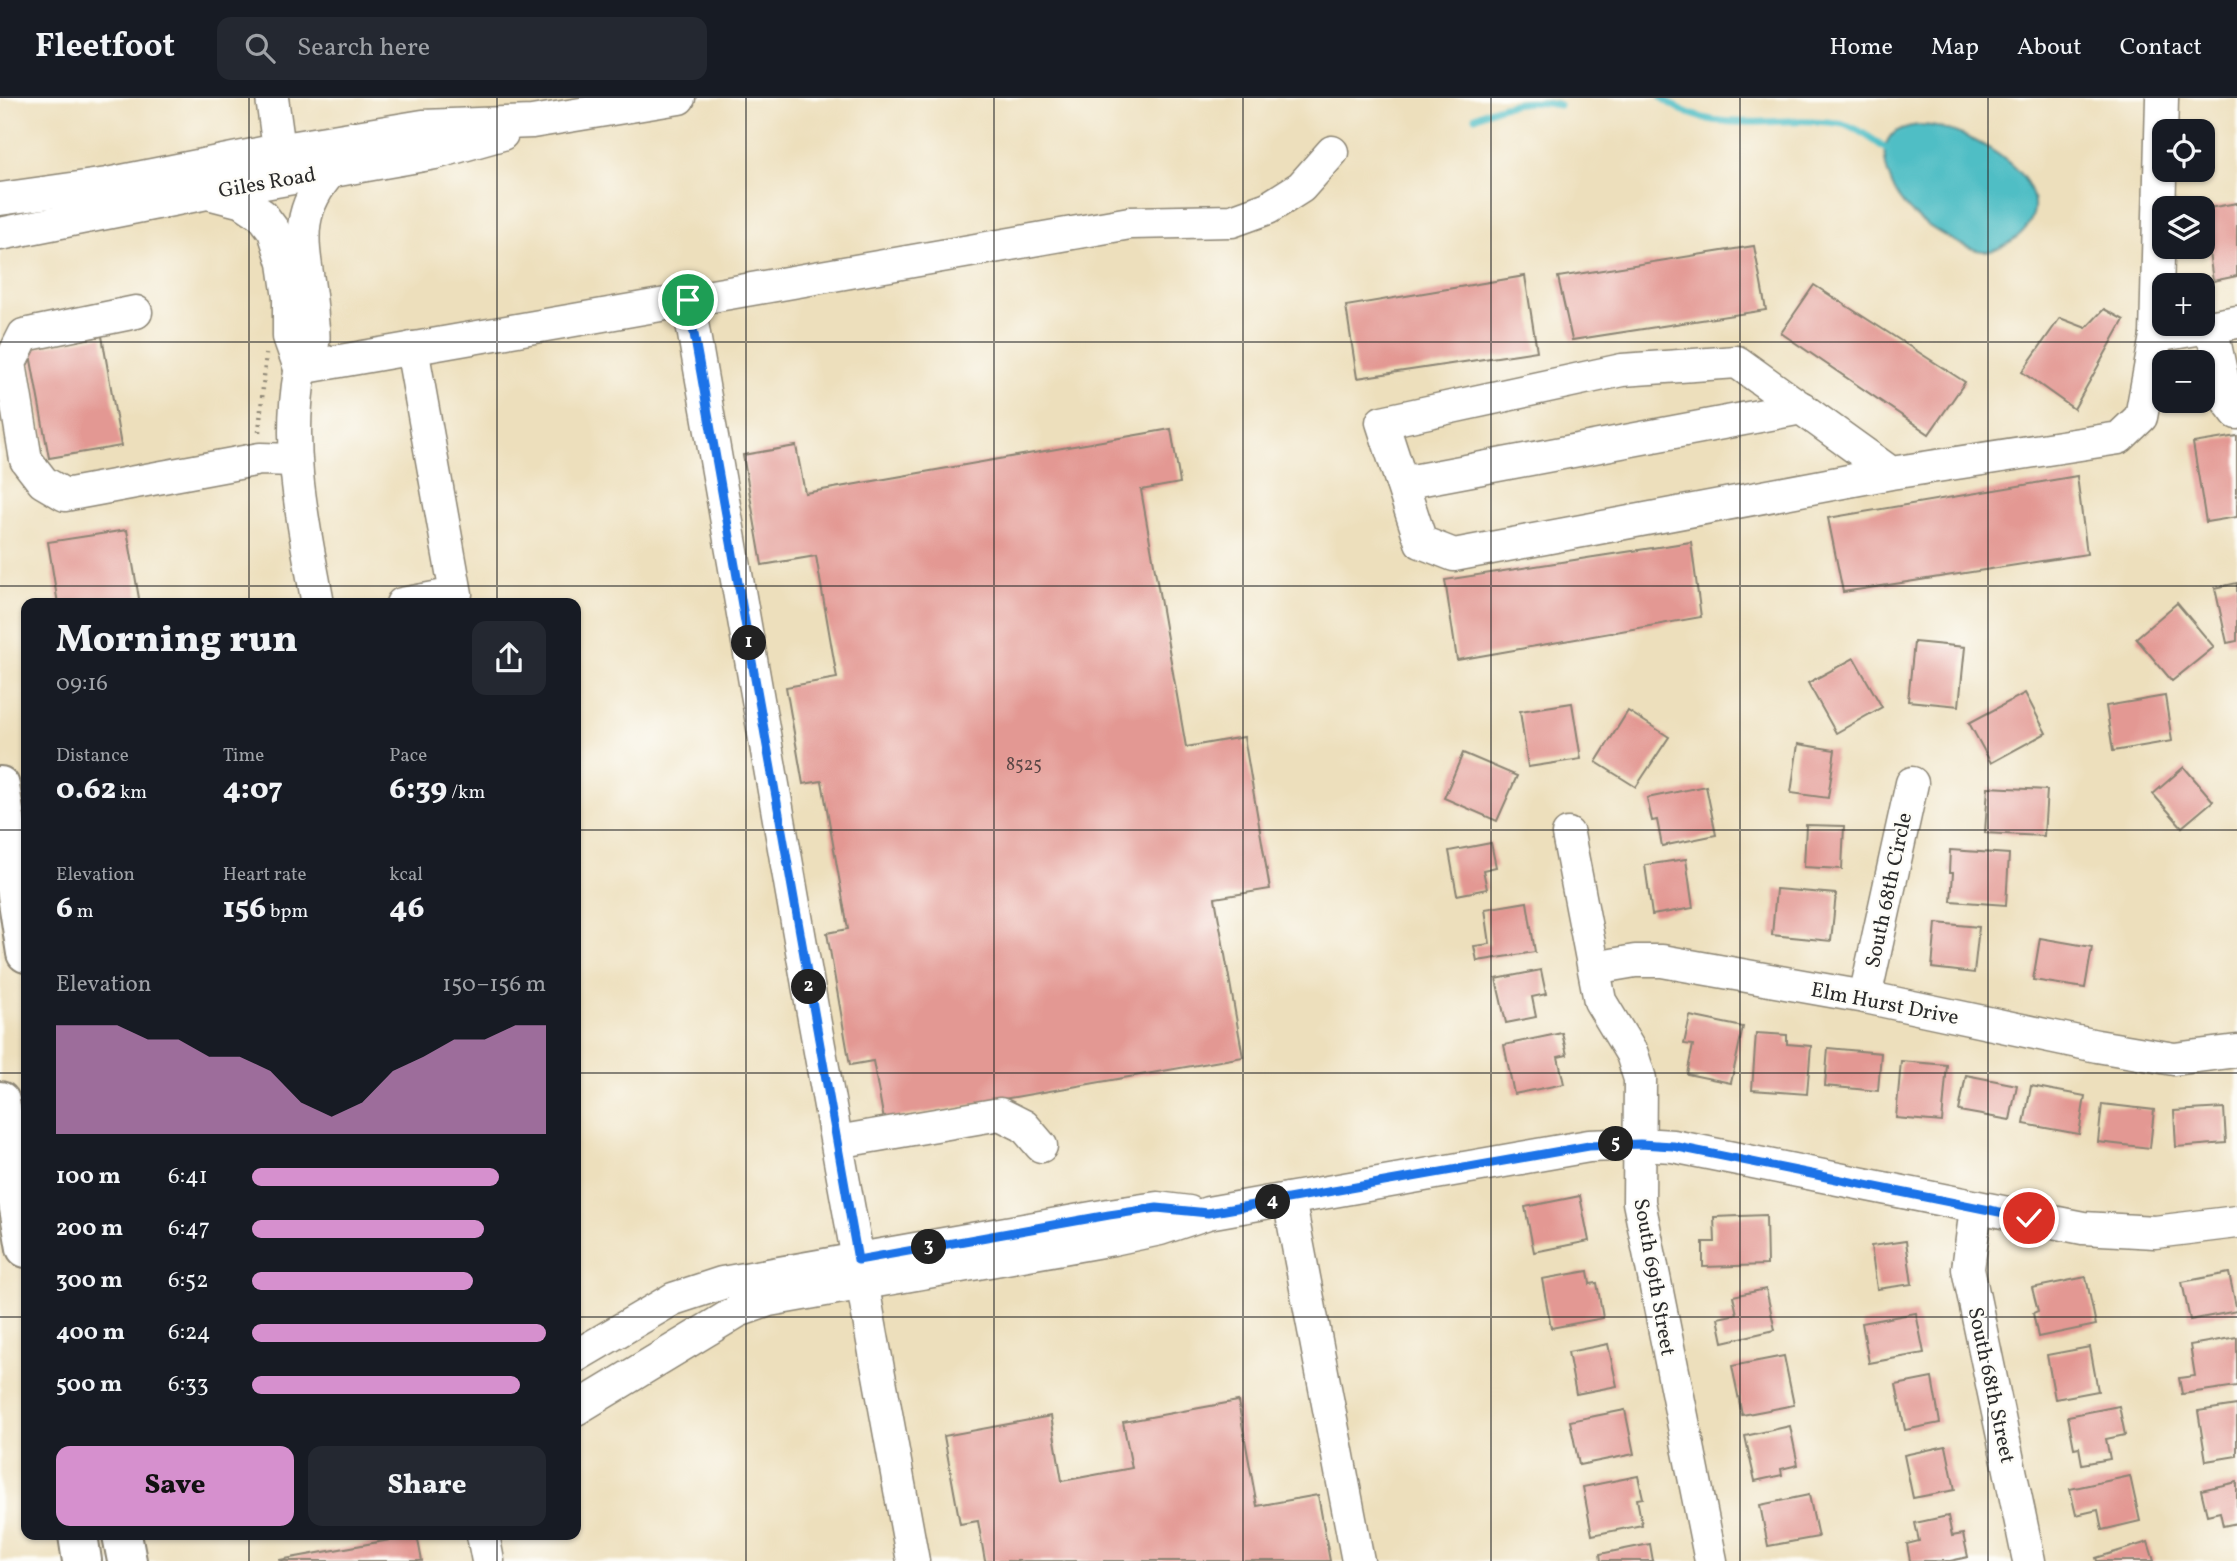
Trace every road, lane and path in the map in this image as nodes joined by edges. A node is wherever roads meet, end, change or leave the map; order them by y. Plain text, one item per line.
1 (272, 98) edge
2 (678, 98) edge
3 (2162, 98) edge
4 (532, 121) junction
5 (1332, 152) dead end
6 (281, 165) junction
7 (331, 171) junction
8 (207, 192) junction
9 (0, 199) edge
10 (0, 234) edge
11 (2158, 273) edge
12 (688, 300) junction
13 (136, 312) dead end
14 (2224, 324) edge
15 (2156, 336) edge
16 (412, 348) junction
17 (300, 368) junction
18 (1802, 408) junction
19 (2237, 413) edge
20 (295, 460) junction
21 (1891, 473) junction
22 (1402, 483) junction
23 (317, 598) edge
24 (434, 598) edge
25 (1912, 783) dead end
26 (0, 786) edge
27 (1568, 834) dead end
28 (21, 921) edge
29 (1594, 968) junction
30 (1865, 997) junction
31 (2237, 1051) edge
32 (0, 1101) edge
33 (837, 1142) junction
34 (1640, 1144) junction
35 (1041, 1146) dead end
36 (1289, 1199) junction
37 (1976, 1208) junction
38 (21, 1220) edge
39 (2237, 1222) edge
40 (860, 1272) junction
41 (581, 1353) edge
42 (581, 1406) edge
43 (79, 1540) edge
44 (123, 1540) edge
45 (484, 1540) edge
46 (82, 1561) edge
47 (127, 1561) edge
48 (488, 1561) edge
49 (913, 1561) edge
50 (1358, 1561) edge
51 (1711, 1561) edge
52 (2029, 1561) edge

1 - 6 street
2 - 4 street, Giles Road
3 - 11 street
4 - 6 street, Giles Road
4 - 7 street, Giles Road
5 - 12 street
6 - 7 street, Giles Road
6 - 8 street, Giles Road
6 - 9 street, Giles Road
7 - 17 street
8 - 10 street, Giles Road
8 - 17 street
12 - 16 street
12 - 33 street
13 - 20 street
14 - 19 street
15 - 21 street
16 - 17 street
16 - 24 street
17 - 20 street
18 - 21 street
18 - 22 street
18 - 22 street
20 - 23 street
21 - 22 street
25 - 30 street, South 68th Circle
26 - 28 main road
27 - 29 street, South 69th Street
29 - 30 street, Elm Hurst Drive
29 - 34 street, South 69th Street
30 - 31 street, Elm Hurst Drive
32 - 38 main road
33 - 35 street
33 - 40 street
34 - 36 street
34 - 37 street
34 - 51 street, South 69th Street
36 - 40 street
36 - 50 street
37 - 39 street
37 - 52 street, South 68th Street
40 - 41 street
40 - 42 street
40 - 49 street
43 - 46 main road
44 - 47 main road
45 - 48 street

